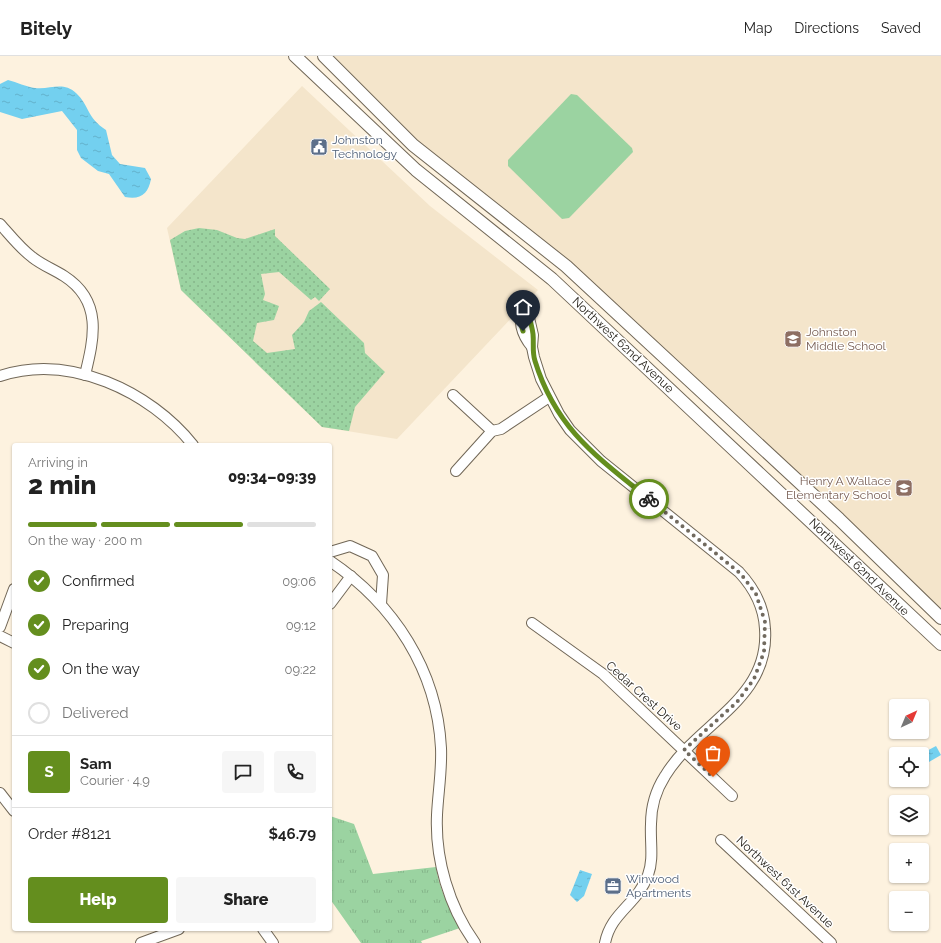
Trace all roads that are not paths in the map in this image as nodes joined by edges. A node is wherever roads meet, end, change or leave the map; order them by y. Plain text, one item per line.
1 (295, 56) edge
2 (324, 56) edge
3 (0, 224) edge
4 (532, 347) dead end
5 (85, 375) junction
6 (0, 376) edge
7 (453, 395) dead end
8 (549, 397) junction
9 (492, 431) junction
10 (191, 443) edge
11 (456, 471) dead end
12 (332, 551) edge
13 (332, 562) edge
14 (351, 576) junction
15 (12, 594) edge
16 (332, 601) edge
17 (382, 604) junction
18 (941, 618) edge
19 (532, 623) dead end
20 (0, 627) edge
21 (0, 636) edge
22 (12, 642) edge
23 (941, 644) edge
24 (684, 750) junction
25 (0, 793) edge
26 (732, 796) dead end
27 (12, 808) edge
28 (721, 840) dead end
29 (174, 931) edge
30 (264, 931) edge
31 (141, 943) edge
32 (273, 943) edge
33 (475, 943) edge
34 (605, 943) edge
35 (831, 943) edge

1 - 23 street, Northwest 62nd Avenue
2 - 18 street, Northwest 62nd Avenue
3 - 5 street
4 - 8 street
5 - 6 street
5 - 10 street
7 - 9 street
8 - 9 street
8 - 24 street
9 - 11 street
12 - 17 street
13 - 14 street
14 - 16 street
14 - 17 street
15 - 20 street
17 - 33 street
19 - 24 street, Cedar Crest Drive
21 - 22 street
24 - 26 street, Cedar Crest Drive
24 - 34 street
25 - 27 street
28 - 35 street, Northwest 61st Avenue
29 - 31 street
30 - 32 street

